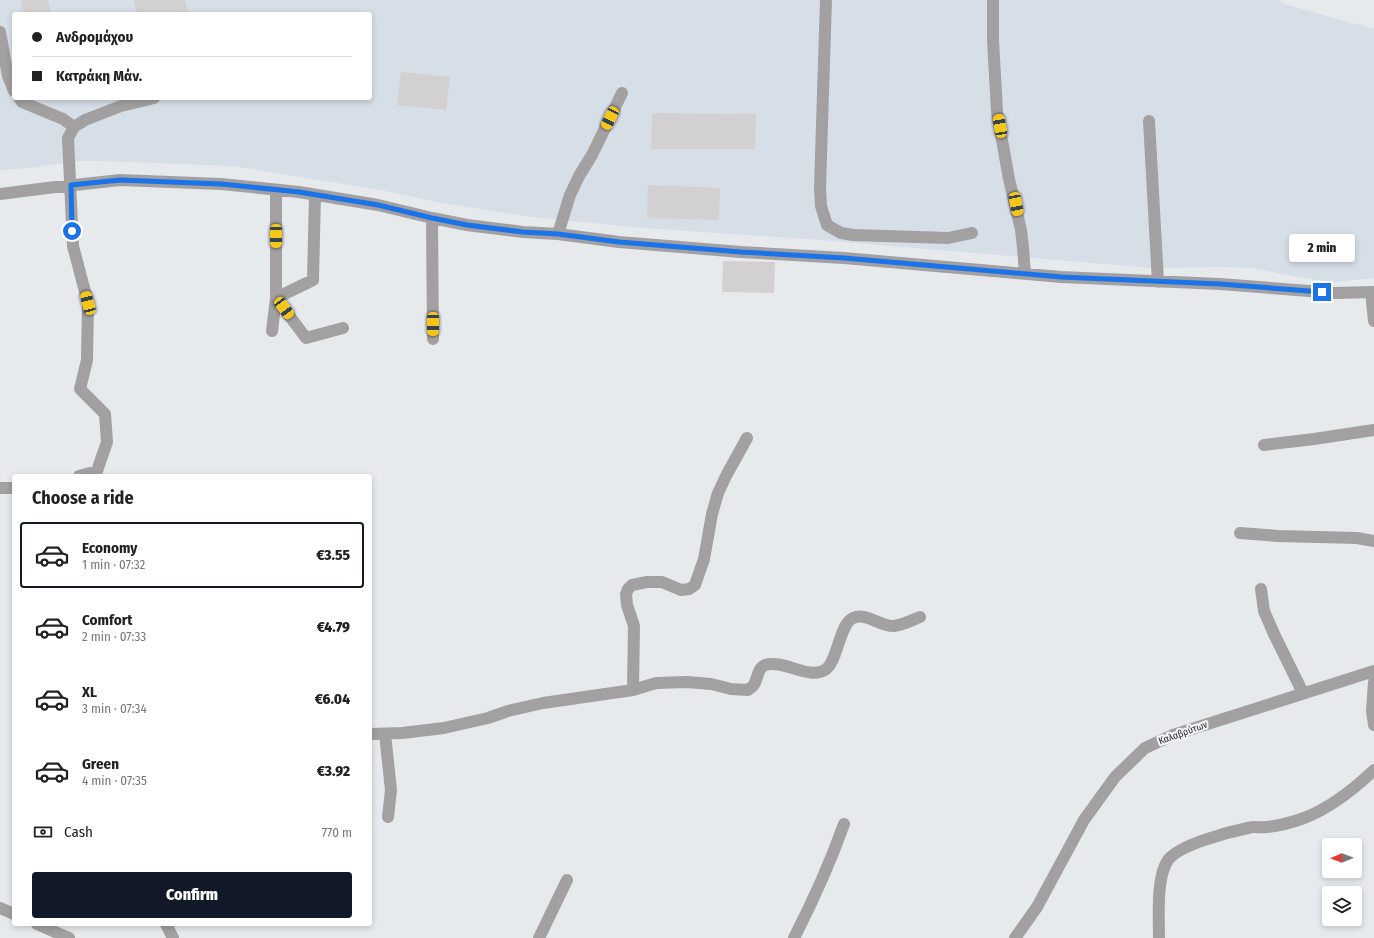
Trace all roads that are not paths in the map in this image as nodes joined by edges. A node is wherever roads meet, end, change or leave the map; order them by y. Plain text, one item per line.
1 (826, 0) edge
2 (993, 0) edge
3 (0, 32) edge
4 (12, 86) edge
5 (622, 93) dead end
6 (20, 100) edge
7 (146, 100) edge
8 (1149, 121) dead end
9 (74, 127) junction
10 (71, 185) junction
11 (276, 190) junction
12 (0, 194) edge
13 (315, 195) junction
14 (432, 218) junction
15 (972, 233) dead end
16 (558, 234) junction
17 (1025, 274) junction
18 (1158, 282) junction
19 (1372, 292) edge
20 (276, 298) junction
21 (1374, 321) edge
22 (343, 328) dead end
23 (272, 330) dead end
24 (433, 339) dead end
25 (1374, 430) edge
26 (747, 438) dead end
27 (1264, 445) dead end
28 (100, 473) edge
29 (0, 488) edge
30 (12, 488) edge
31 (1240, 533) dead end
32 (1374, 541) edge
33 (1261, 589) dead end
34 (920, 617) dead end
35 (1374, 671) edge
36 (1374, 682) edge
37 (633, 690) junction
38 (1303, 694) junction
39 (1374, 725) edge
40 (372, 734) edge
41 (385, 734) junction
42 (1374, 770) edge
43 (388, 817) dead end
44 (844, 824) dead end
45 (567, 880) dead end
46 (0, 908) edge
47 (12, 913) edge
48 (42, 926) edge
49 (167, 926) edge
50 (69, 938) edge
51 (173, 938) edge
52 (539, 938) edge
53 (794, 938) edge
54 (1015, 938) edge
55 (1159, 938) edge

1 - 15 street
2 - 17 street
3 - 4 street
5 - 16 street
6 - 9 street
7 - 9 street
8 - 18 street
9 - 10 street
10 - 11 street
10 - 12 street
10 - 28 street
11 - 13 street
11 - 20 street
13 - 14 street
13 - 20 street
14 - 16 street
14 - 24 street
16 - 17 street
17 - 18 street
18 - 19 street
19 - 21 street
20 - 22 street
20 - 23 street
25 - 27 street
26 - 37 street
29 - 30 street
31 - 32 street
33 - 38 street
34 - 37 street
35 - 38 street, Καλαβρύτων
36 - 39 street
37 - 41 street
38 - 54 street, Καλαβρύτων
40 - 41 street
41 - 43 street
42 - 55 street
44 - 53 street
45 - 52 street
46 - 47 street
48 - 50 street
49 - 51 street

